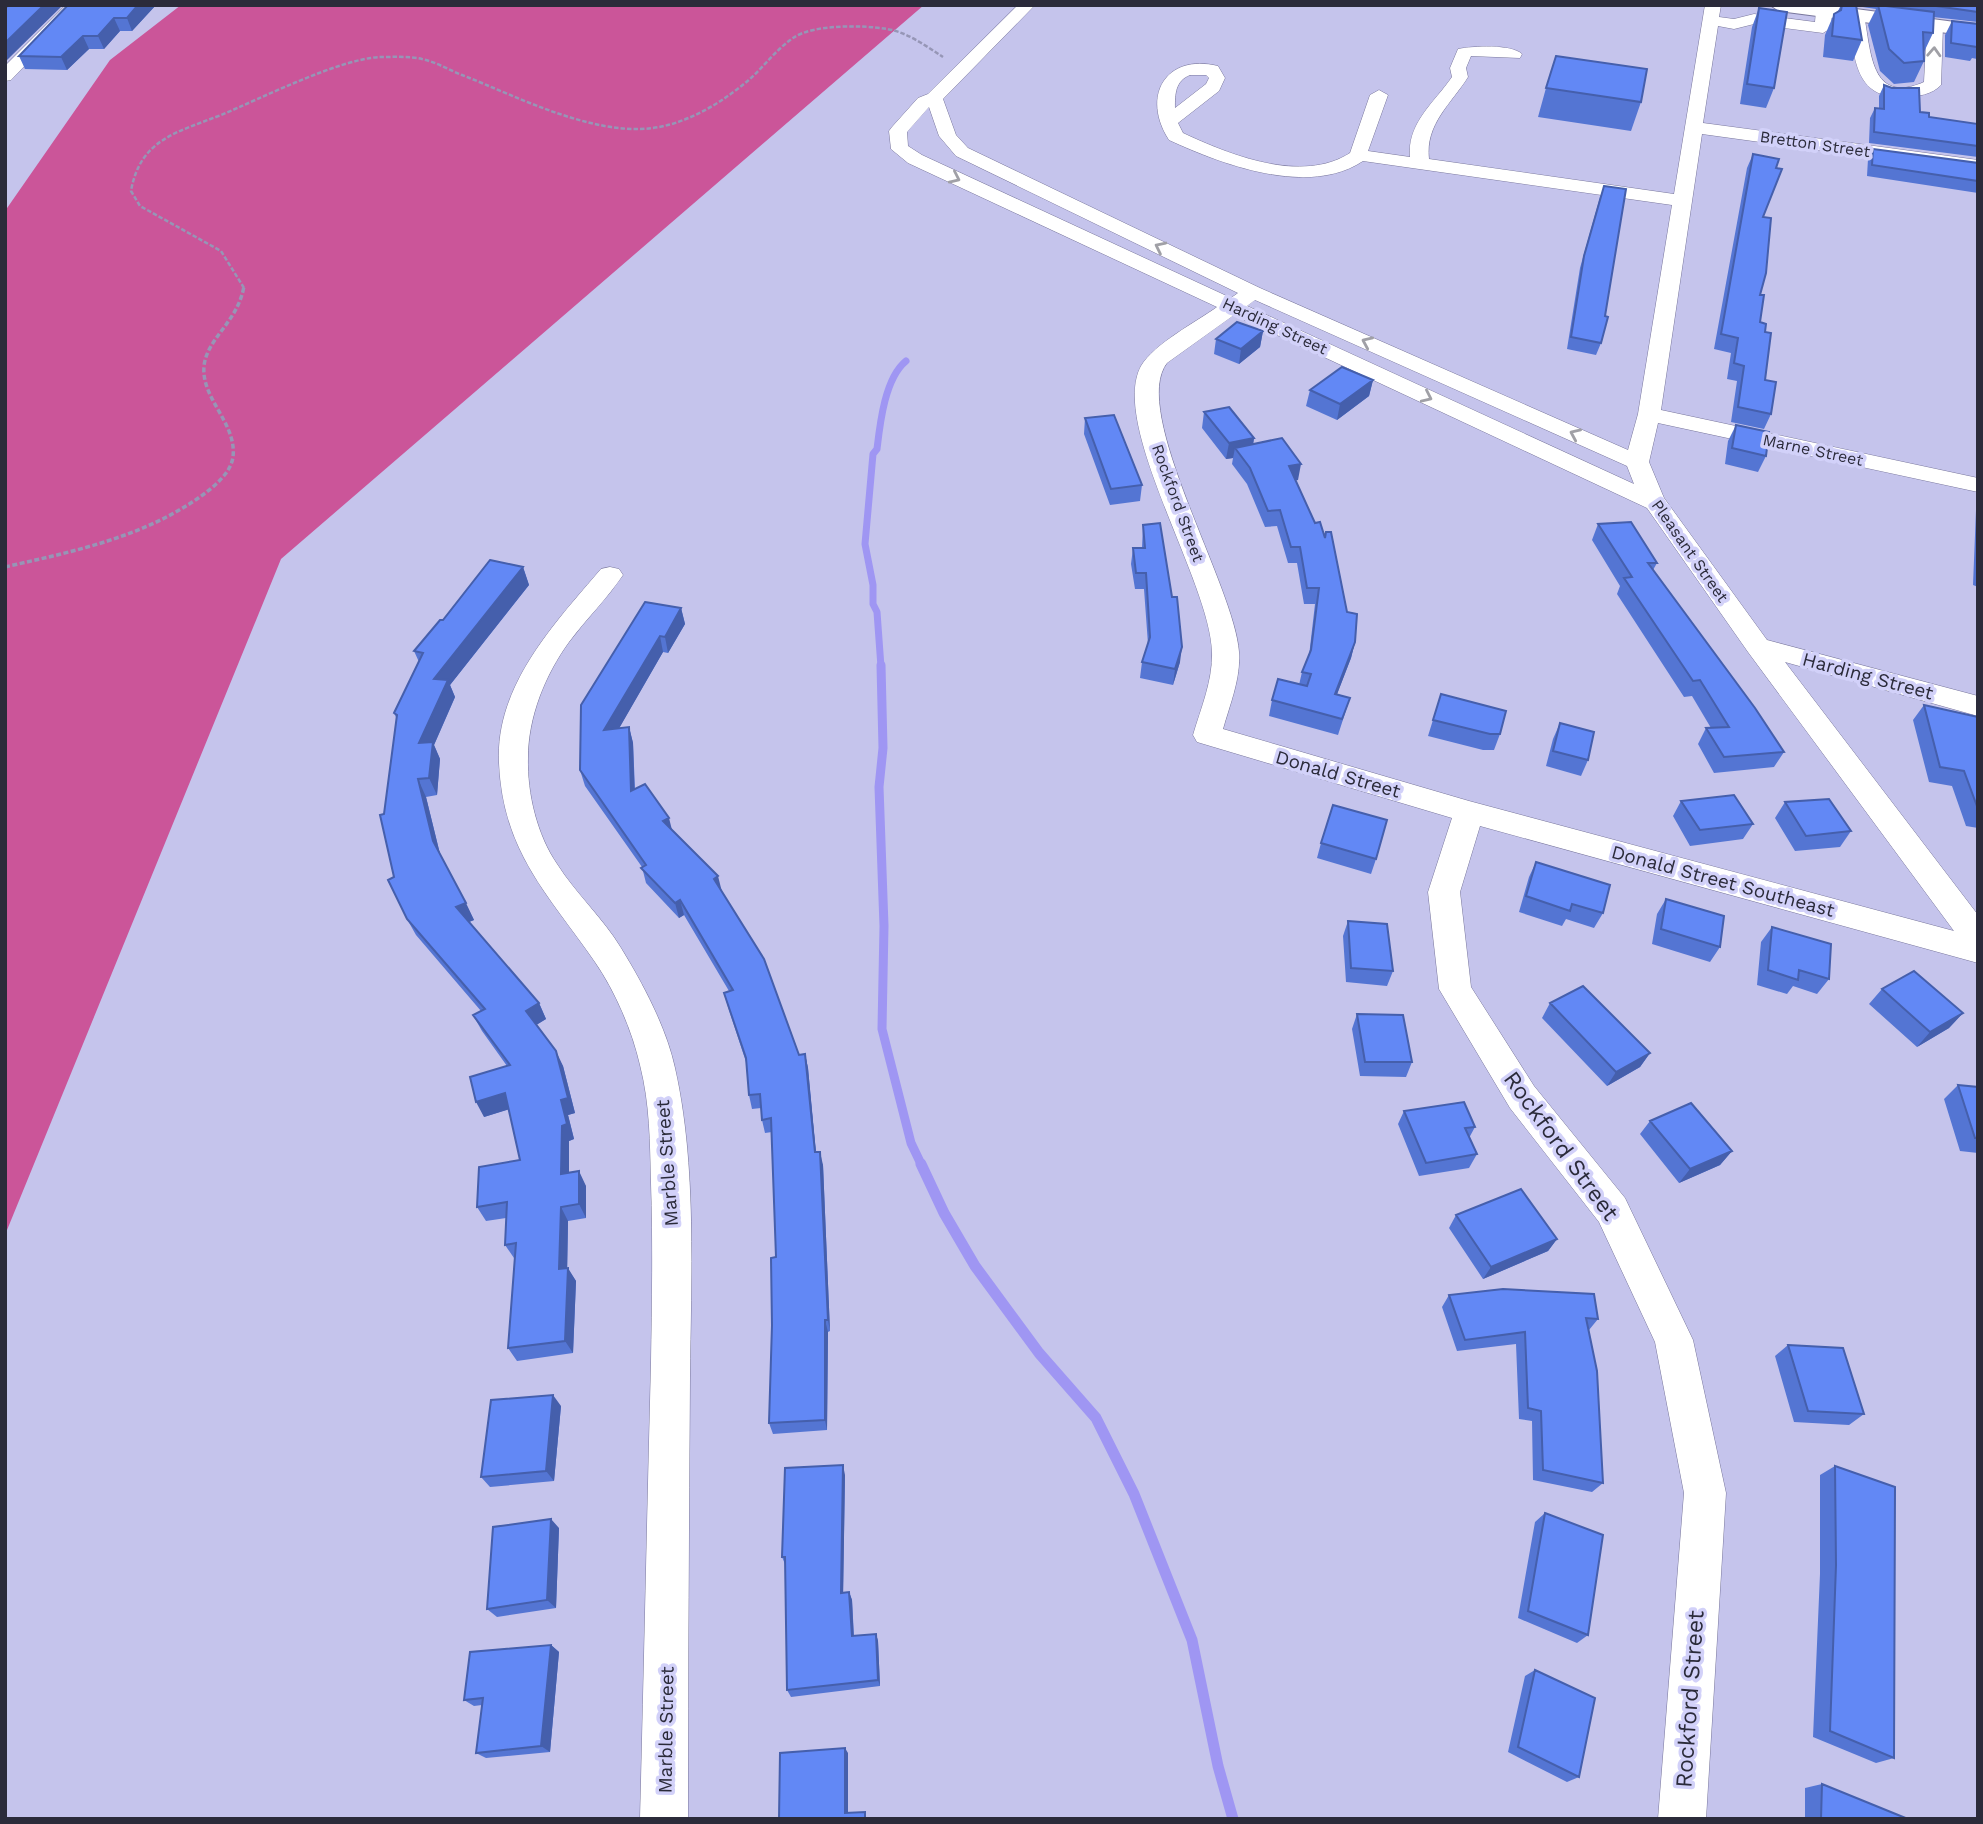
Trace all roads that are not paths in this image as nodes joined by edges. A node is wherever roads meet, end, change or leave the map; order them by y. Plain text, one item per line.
1 (75, 5) edge
2 (1027, 5) edge
3 (1779, 5) edge
4 (1824, 11) junction
5 (1711, 13) edge
6 (1856, 15) junction
7 (1935, 25) junction
8 (1978, 31) edge
9 (1514, 54) dead end
10 (5, 76) edge
11 (1380, 95) dead end
12 (934, 98) junction
13 (1169, 122) dead end
14 (1693, 127) junction
15 (935, 137) junction
16 (898, 143) junction
17 (1360, 155) junction
18 (1420, 163) junction
19 (1978, 166) edge
20 (1682, 201) junction
21 (1253, 292) junction
22 (1232, 306) junction
23 (1649, 414) junction
24 (1637, 462) junction
25 (1978, 485) edge
26 (1657, 504) junction
27 (610, 575) dead end
28 (1758, 646) junction
29 (1978, 706) edge
30 (1207, 735) joint
31 (1469, 812) junction
32 (1978, 939) edge
33 (1978, 950) edge
34 (664, 1819) edge
35 (1682, 1819) edge

1 - 10 street
2 - 12 street
3 - 4 main road
4 - 5 street
4 - 6 main road
5 - 14 street
6 - 7 main road
6 -> 7 street
7 - 8 main road
9 - 18 street
11 - 17 street
12 - 15 street
12 - 16 street
13 - 17 street
14 - 19 street, Bretton Street
14 - 20 street
15 - 16 street
21 -> 15 street, Harding Street
16 -> 22 street, Harding Street
17 - 18 street
18 - 20 street
20 - 23 street
21 - 22 street, Rockford Street
24 -> 21 street, Harding Street
22 -> 26 street, Harding Street
22 - 30 street, Rockford Street
23 - 24 street
23 - 25 street, Marne Street
24 - 26 street, Pleasant Street
26 - 28 street, Pleasant Street
27 - 34 street, Marble Street
28 - 29 street, Harding Street
28 - 32 street, Pleasant Street
30 - 31 street, Donald Street
31 - 33 street, Donald Street Southeast
31 - 35 street, Rockford Street

